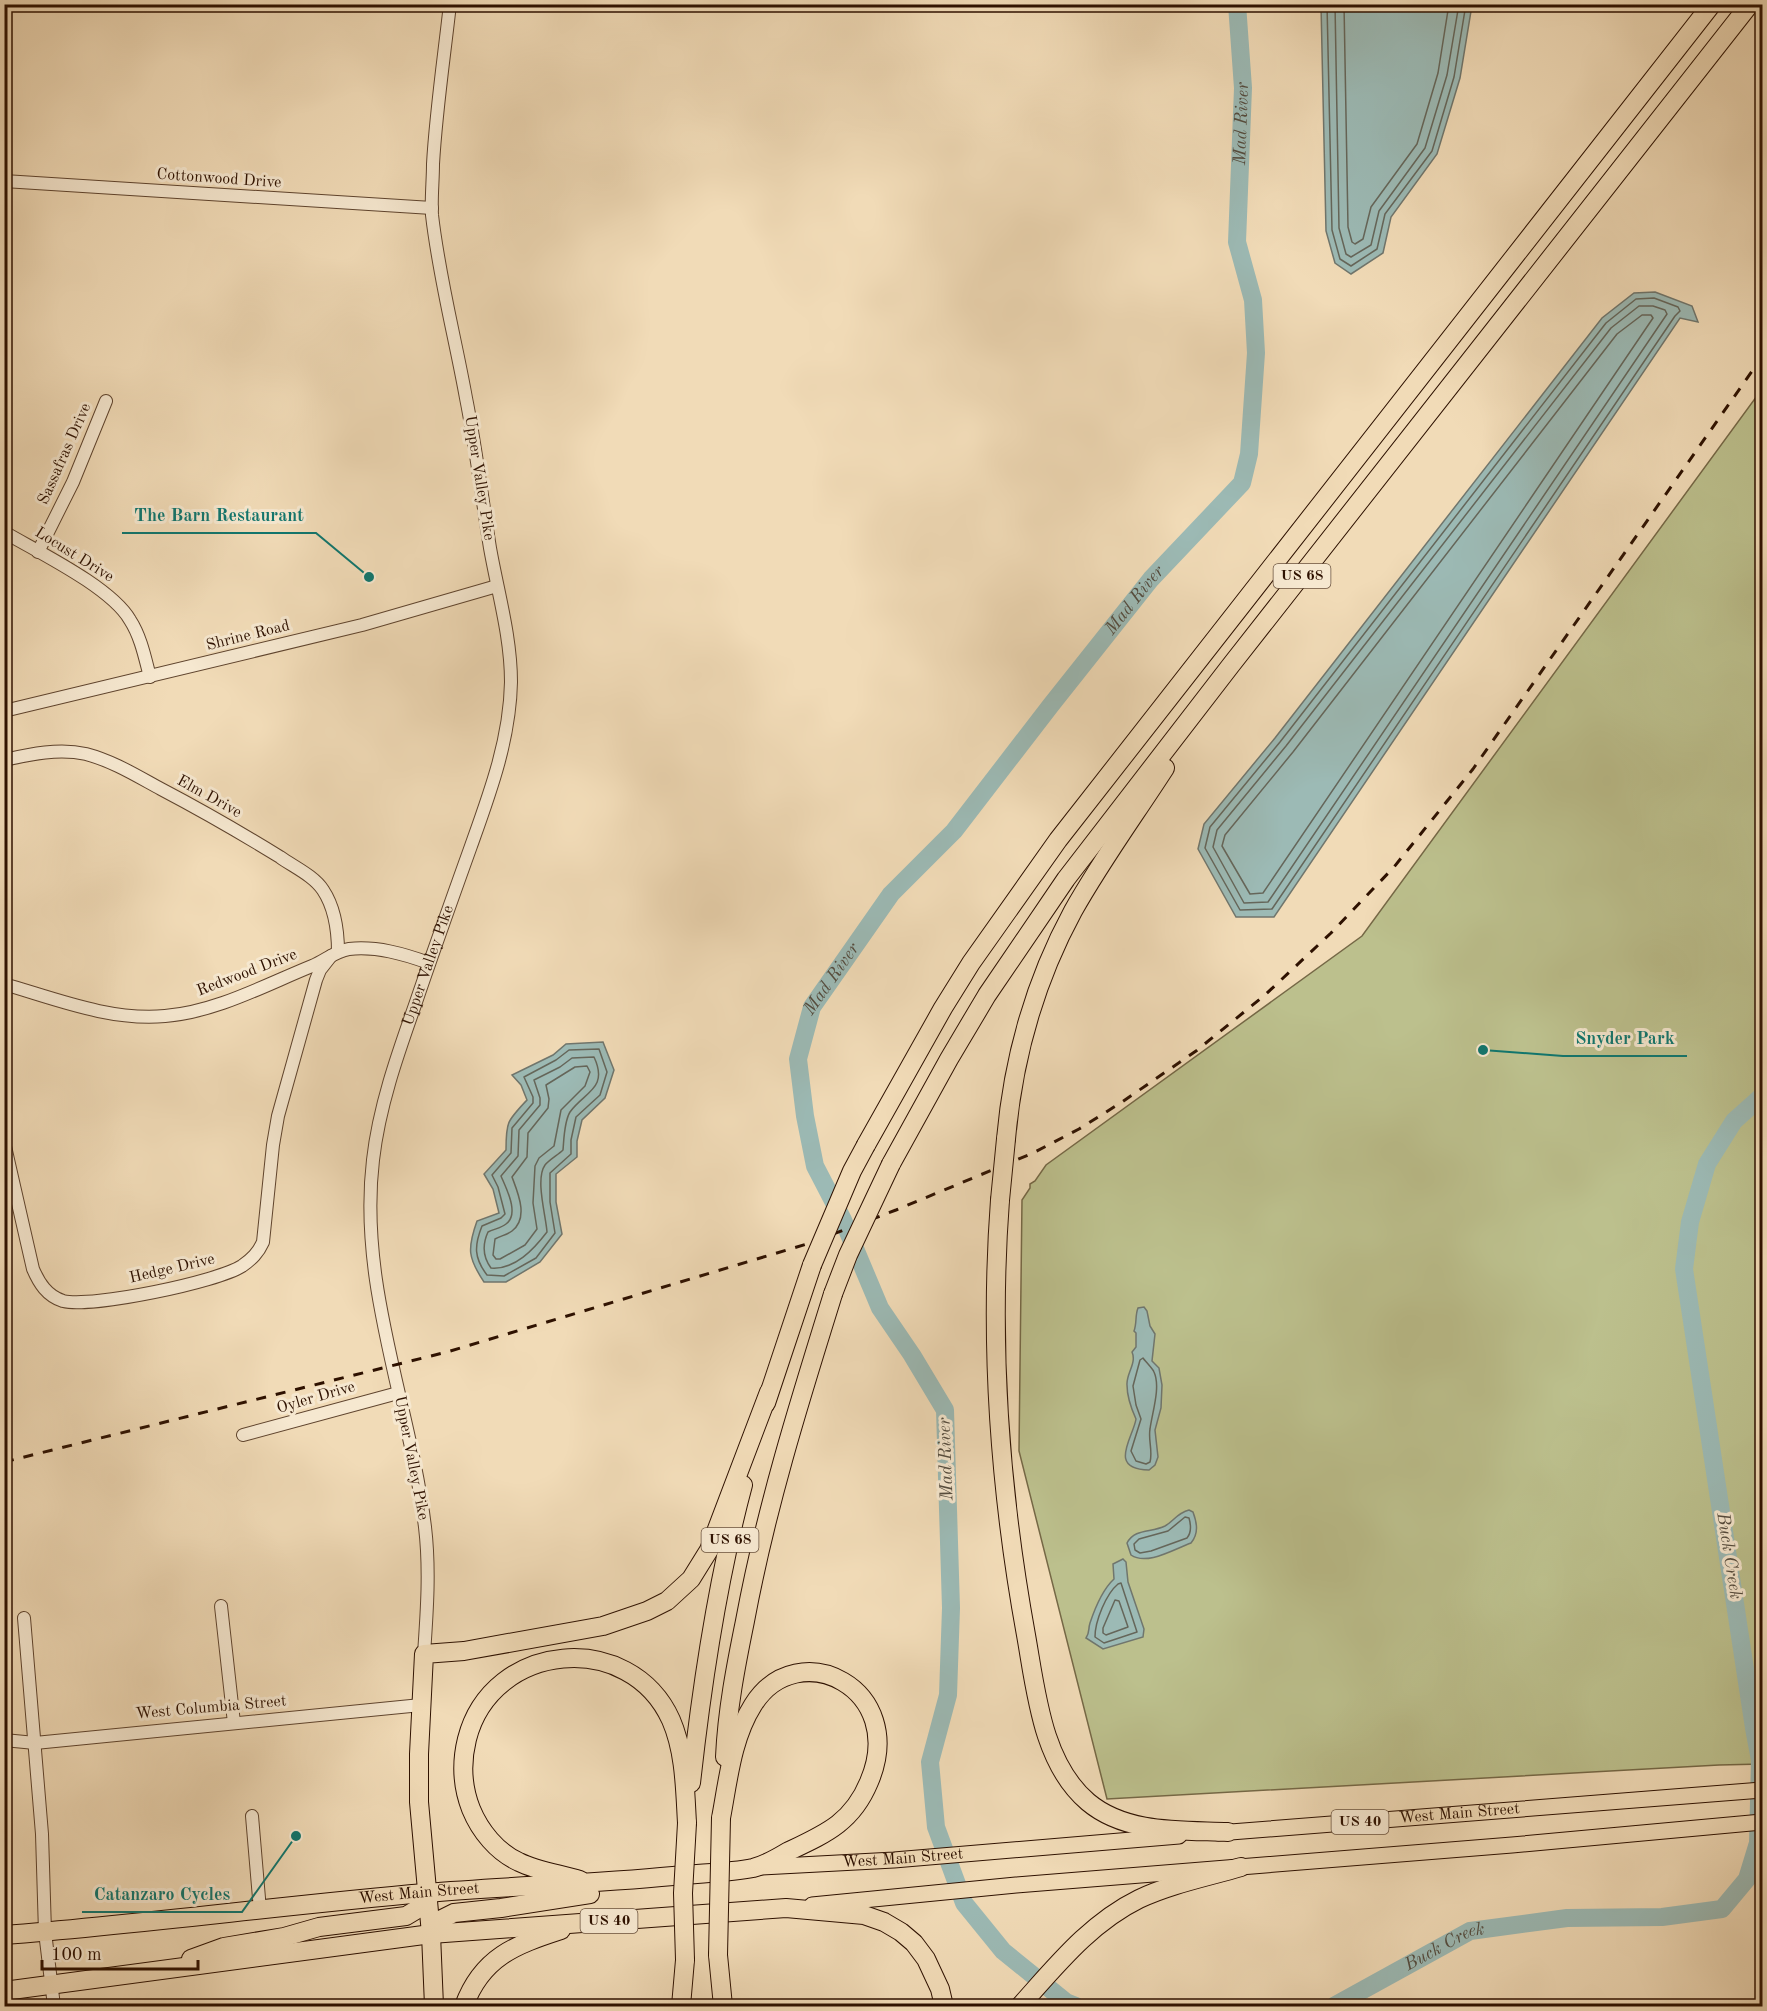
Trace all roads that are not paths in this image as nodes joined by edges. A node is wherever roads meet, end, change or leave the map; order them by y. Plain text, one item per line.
1 (450, 4) edge
2 (1712, 4) edge
3 (1748, 8) edge
4 (4, 181) edge
5 (432, 208) junction
6 (106, 401) dead end
7 (4, 532) edge
8 (38, 552) junction
9 (497, 586) junction
10 (1232, 666) junction
11 (150, 677) junction
12 (4, 711) edge
13 (4, 760) edge
14 (335, 954) junction
15 (429, 963) junction
16 (4, 984) edge
17 (4, 1142) edge
18 (769, 1392) junction
19 (398, 1393) junction
20 (243, 1435) dead end
21 (221, 1606) dead end
22 (24, 1618) dead end
23 (424, 1654) junction
24 (421, 1705) junction
25 (234, 1723) junction
26 (4, 1740) edge
27 (35, 1743) junction
28 (1762, 1790) edge
29 (252, 1816) dead end
30 (721, 1818) junction
31 (1762, 1822) edge
32 (687, 1823) junction
33 (1228, 1832) junction
34 (1240, 1867) junction
35 (756, 1868) junction
36 (656, 1878) junction
37 (593, 1884) junction
38 (427, 1893) junction
39 (786, 1908) junction
40 (260, 1910) junction
41 (588, 1922) junction
42 (45, 1932) junction
43 (431, 1934) junction
44 (4, 1935) edge
45 (718, 1955) junction
46 (685, 1960) junction
47 (133, 1974) junction
48 (52, 1984) junction
49 (4, 1991) edge
50 (54, 2007) edge
51 (434, 2007) edge
52 (464, 2007) edge
53 (681, 2007) edge
54 (686, 2007) edge
55 (716, 2007) edge
56 (723, 2007) edge
57 (944, 2007) edge
58 (1020, 2007) edge

1 - 5 street, Upper Valley Pike
2 - 18 highway, US 68, bridge
3 - 10 highway, US 68
4 - 5 street, Cottonwood Drive
5 - 9 street, Upper Valley Pike
6 - 8 street, Sassafras Drive
7 - 8 street, Locust Drive
8 - 11 street, Locust Drive
9 - 11 street, Shrine Road
9 - 15 street, Upper Valley Pike
10 - 30 highway, US 68, bridge
10 - 33 highway, bridge
11 - 12 street, Shrine Road
13 - 14 street, Elm Drive
14 - 15 street, Redwood Drive
14 - 16 street, Redwood Drive
14 - 17 street, Hedge Drive
15 - 19 street, Upper Valley Pike
18 - 23 highway
18 - 32 highway, US 68
19 - 20 street, Oyler Drive
19 - 23 street, Upper Valley Pike
21 - 25 street
22 - 27 street
23 - 24 highway, Upper Valley Pike
24 - 25 street, West Columbia Street
24 - 38 highway, Upper Valley Pike
25 - 27 street, West Columbia Street
26 - 27 street, West Columbia Street
27 - 42 street
28 - 33 main road, West Main Street / US 40
29 - 40 street
30 - 35 highway
30 - 45 highway, US 68, bridge
31 - 34 main road, US 40
32 - 37 highway
32 - 46 highway, US 68, bridge
33 - 35 main road, West Main Street / US 40
34 - 39 main road, US 40
34 - 58 highway
35 - 36 highway, West Main Street / US 40
36 - 37 highway, West Main Street / US 40
36 - 43 highway
37 - 38 highway, West Main Street / US 40
38 - 40 highway, West Main Street / US 40
38 - 43 highway, Upper Valley Pike
38 - 47 highway
39 - 41 highway, US 40
39 - 57 highway
40 - 42 highway, West Main Street / US 40
41 - 43 highway, US 40
41 - 52 highway
42 - 44 highway, US 40
42 - 48 street
43 - 47 highway, US 40
43 - 51 highway, Upper Valley Pike
45 - 55 highway, US 68
45 - 56 highway
46 - 53 highway
46 - 54 highway, US 68
47 - 48 highway, US 40
48 - 49 highway, US 40
48 - 50 street

